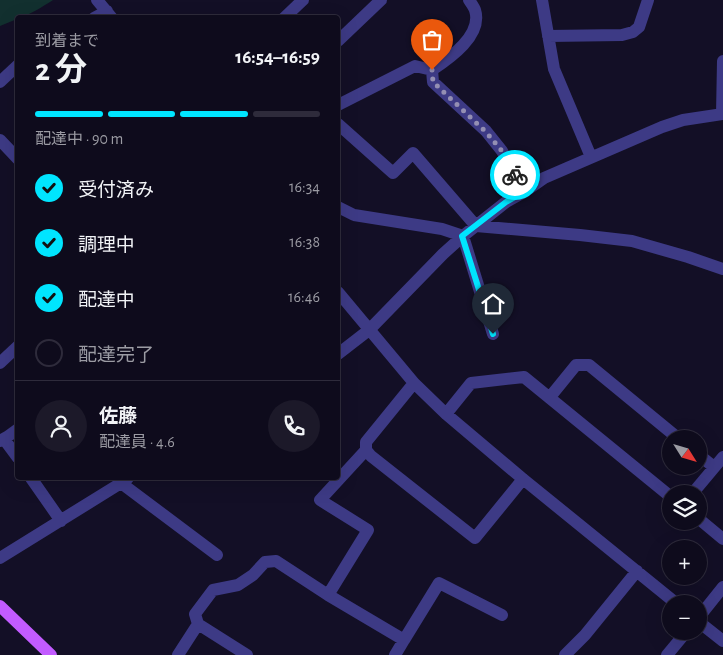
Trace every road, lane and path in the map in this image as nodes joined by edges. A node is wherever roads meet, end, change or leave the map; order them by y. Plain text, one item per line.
1 (97, 0) edge
2 (303, 0) edge
3 (381, 0) edge
4 (470, 0) edge
5 (542, 0) edge
6 (648, 0) edge
7 (110, 14) edge
8 (287, 15) edge
9 (548, 36) junction
10 (340, 39) edge
11 (723, 61) edge
12 (15, 68) edge
13 (432, 70) junction
14 (0, 82) edge
15 (340, 104) edge
16 (722, 114) edge
17 (340, 126) edge
18 (0, 140) edge
19 (15, 156) edge
20 (591, 157) junction
21 (524, 192) junction
22 (340, 208) edge
23 (476, 226) junction
24 (462, 236) junction
25 (723, 269) edge
26 (340, 294) edge
27 (369, 330) junction
28 (493, 334) dead end
29 (15, 349) edge
30 (340, 350) edge
31 (0, 363) edge
32 (414, 384) junction
33 (550, 397) junction
34 (446, 414) junction
35 (668, 430) edge
36 (15, 431) edge
37 (2, 440) edge
38 (366, 450) junction
39 (15, 455) edge
40 (723, 457) edge
41 (708, 462) edge
42 (714, 467) junction
43 (340, 478) edge
44 (523, 479) junction
45 (32, 480) edge
46 (125, 480) edge
47 (338, 480) edge
48 (699, 485) edge
49 (662, 490) edge
50 (60, 521) junction
51 (707, 526) edge
52 (723, 539) edge
53 (217, 555) dead end
54 (0, 558) edge
55 (637, 571) junction
56 (723, 587) edge
57 (328, 595) junction
58 (666, 595) edge
59 (0, 606) edge
60 (707, 607) edge
61 (502, 615) dead end
62 (198, 624) junction
63 (707, 629) edge
64 (404, 640) junction
65 (680, 640) edge
66 (723, 642) edge
67 (51, 655) edge
68 (178, 655) edge
69 (247, 655) edge
70 (395, 655) edge
71 (565, 655) edge
72 (668, 655) edge

1 - 7 street
2 - 8 street
3 - 10 street
4 - 13 street
5 - 9 street
6 - 9 street
9 - 20 street
11 - 16 street
12 - 14 street
13 - 15 street
13 - 21 street
16 - 20 street
17 - 23 street
18 - 19 street
20 - 21 street
21 - 23 street
22 - 24 street
23 - 24 street
23 - 25 street
24 - 27 street
24 - 28 street
26 - 27 street
27 - 30 street
27 - 32 street
29 - 31 street
32 - 34 street
32 - 38 street
33 - 34 street
33 - 35 street
33 - 49 street
34 - 44 street
36 - 37 street
37 - 39 street
38 - 43 street
38 - 44 street
40 - 42 street
41 - 42 street
42 - 48 street
44 - 55 street
45 - 50 street
46 - 50 street
46 - 53 street
47 - 57 street
50 - 54 street
51 - 52 street
55 - 58 street
55 - 71 street
56 - 60 street
57 - 62 street
57 - 64 street
59 - 67 main road
61 - 64 street
62 - 68 street
62 - 69 street
63 - 66 street
64 - 70 street
65 - 72 street

